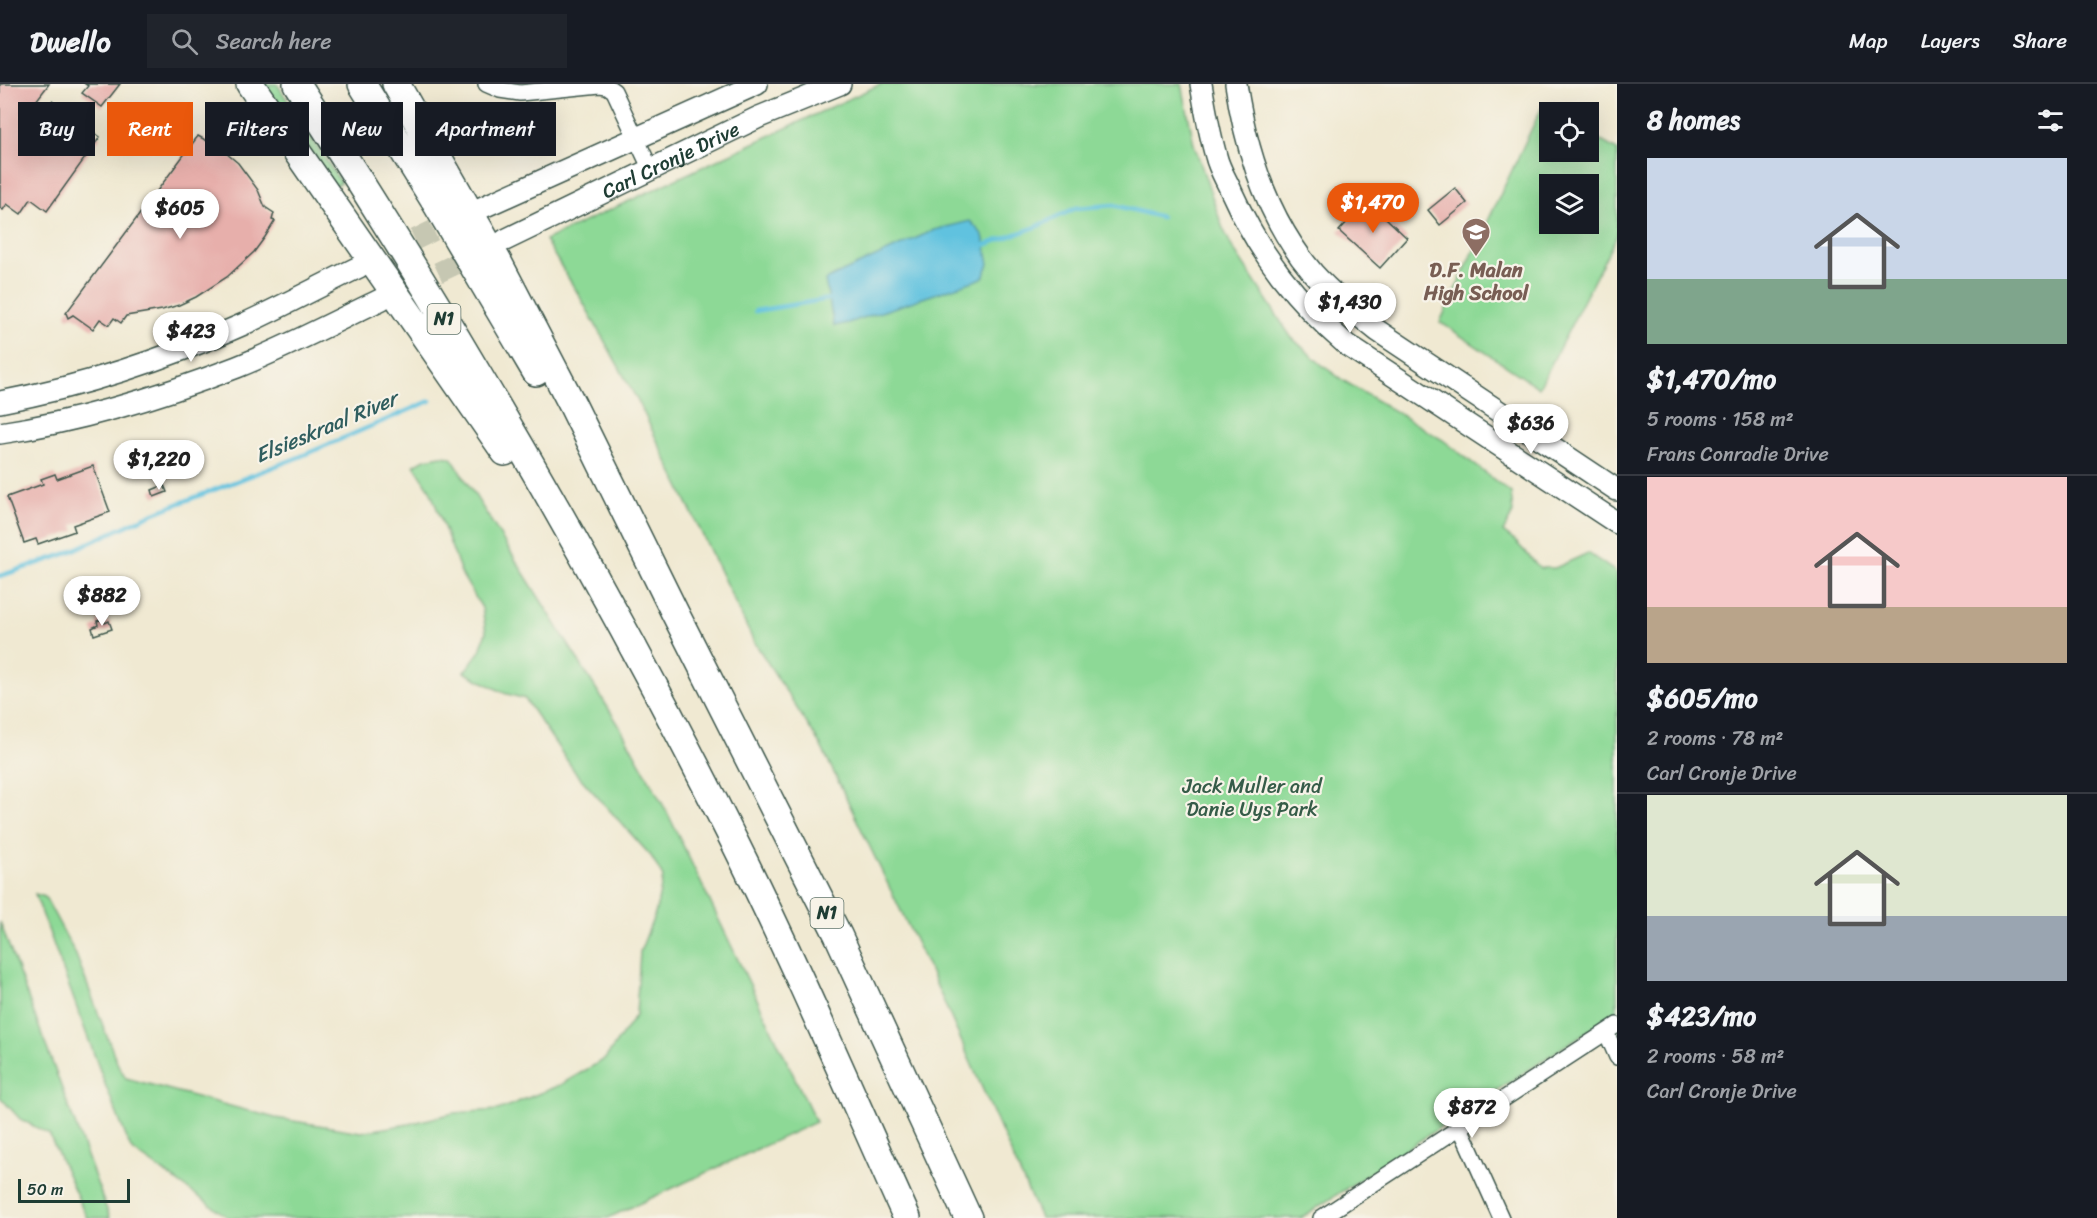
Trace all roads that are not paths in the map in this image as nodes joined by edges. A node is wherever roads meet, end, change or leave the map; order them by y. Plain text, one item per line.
1 (250, 84) edge
2 (297, 84) edge
3 (362, 84) edge
4 (396, 84) edge
5 (486, 84) edge
6 (757, 84) edge
7 (840, 84) edge
8 (1202, 84) edge
9 (1236, 84) edge
10 (635, 138) junction
11 (651, 170) junction
12 (481, 208) tunnel mouth
13 (505, 240) dead end
14 (359, 267) tunnel mouth
15 (382, 299) tunnel mouth
16 (0, 402) edge
17 (0, 433) edge
18 (1617, 490) edge
19 (1617, 523) edge
20 (583, 560) junction
21 (675, 613) junction
22 (1611, 1028) edge
23 (1617, 1057) edge
24 (1460, 1127) junction
25 (907, 1218) edge
26 (968, 1218) edge
27 (1321, 1218) edge
28 (1501, 1218) edge

1 - 20 highway
2 - 20 highway, N1
3 - 21 highway, N1
4 - 21 highway
5 - 10 street
6 - 10 main road, Carl Cronje Drive
7 - 11 main road, Carl Cronje Drive
8 - 19 main road
9 - 18 main road
10 - 11 street
10 - 12 main road, Carl Cronje Drive
11 - 13 main road, Carl Cronje Drive
14 - 16 main road
15 - 17 main road
20 - 25 highway, N1
21 - 26 highway, N1
22 - 23 street
22 - 24 street
24 - 27 street
24 - 28 street

